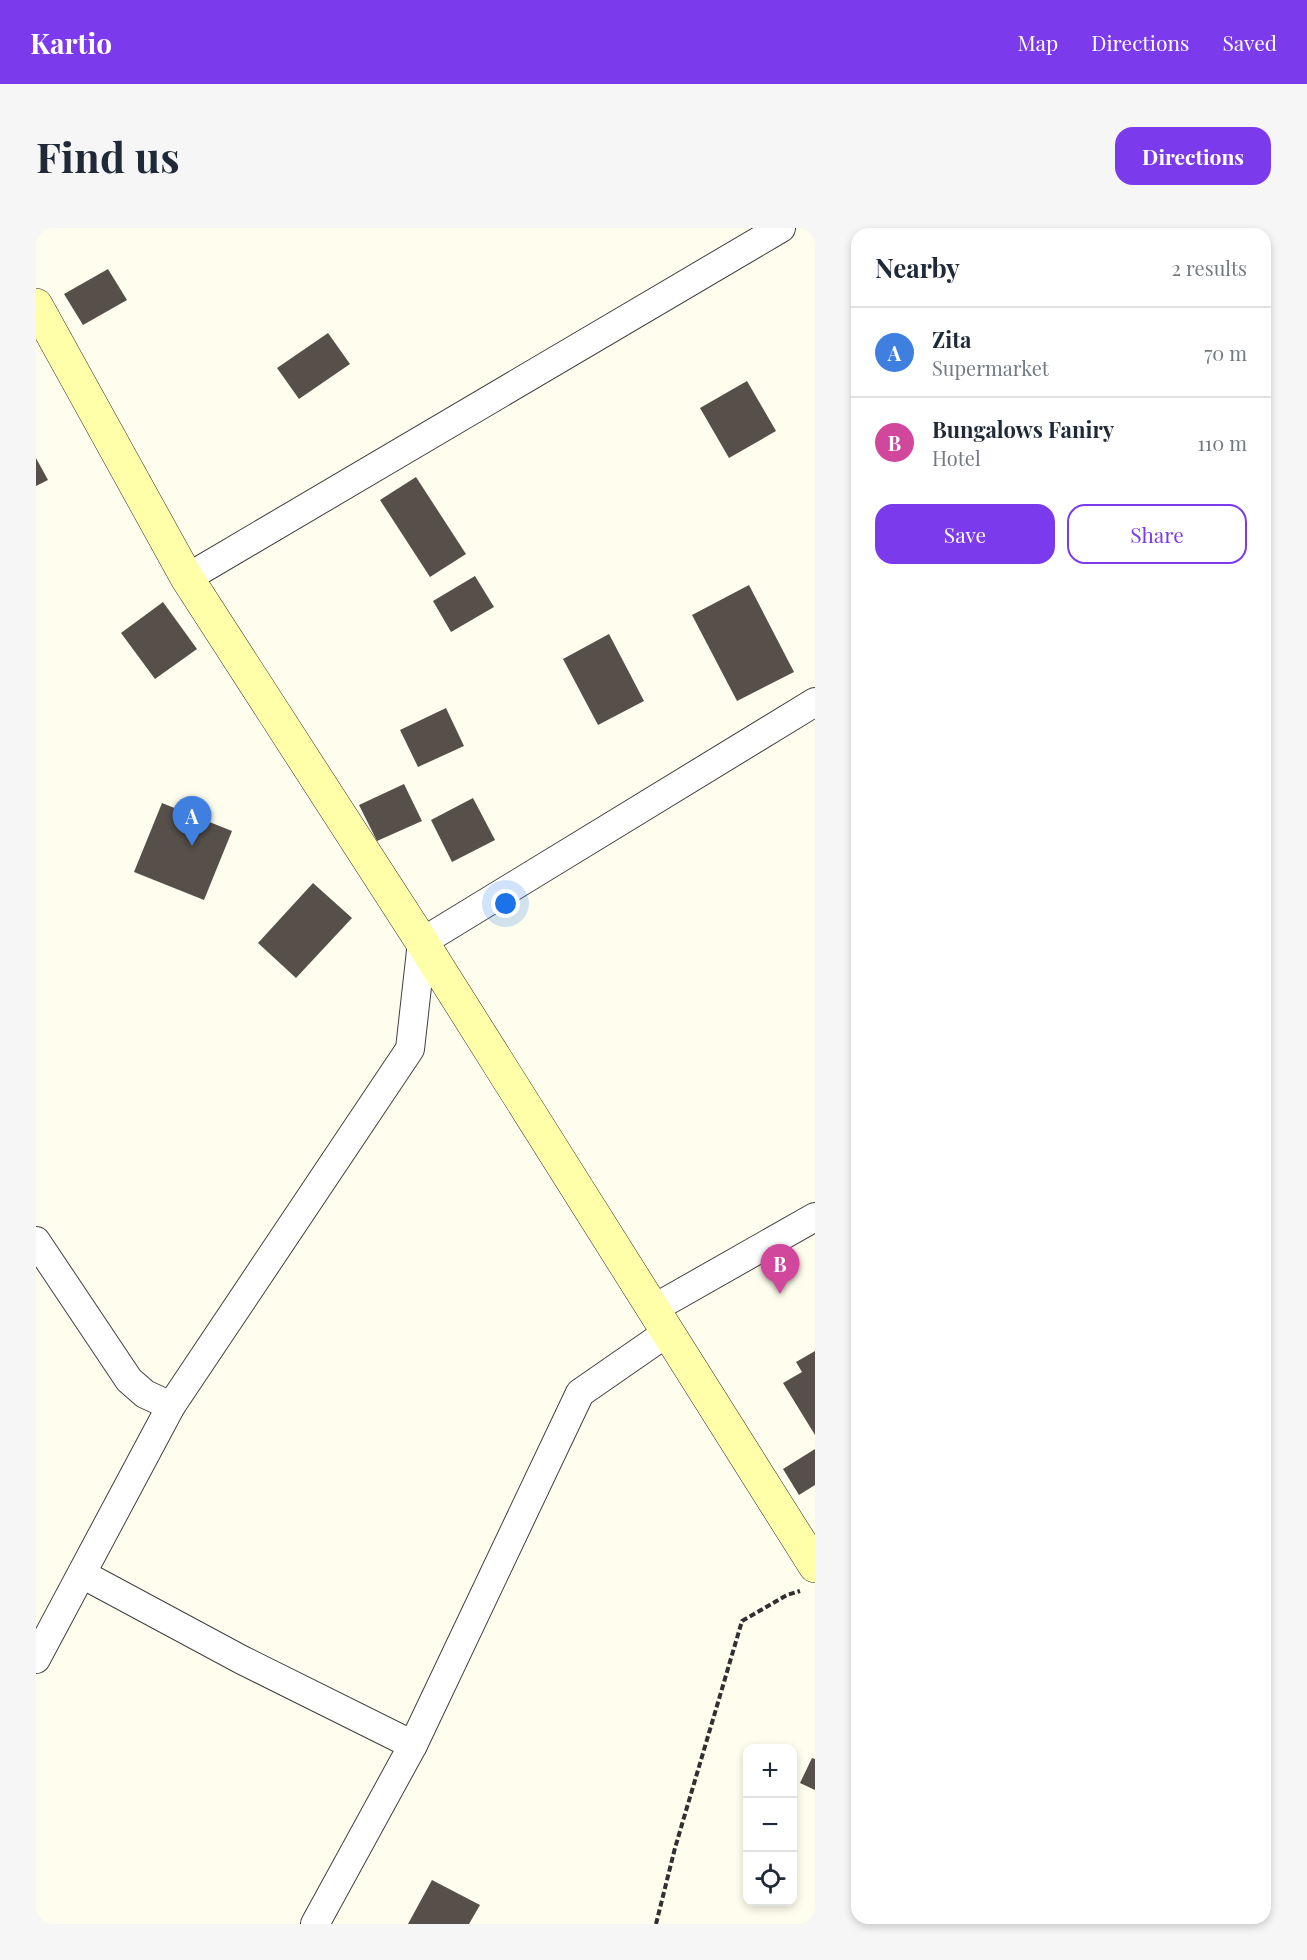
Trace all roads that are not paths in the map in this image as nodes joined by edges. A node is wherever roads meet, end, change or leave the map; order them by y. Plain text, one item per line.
1 (781, 228) edge
2 (36, 306) edge
3 (187, 578) junction
4 (815, 702) edge
5 (422, 942) junction
6 (815, 1217) edge
7 (36, 1241) edge
8 (661, 1321) junction
9 (171, 1406) junction
10 (82, 1574) junction
11 (810, 1577) edge
12 (36, 1659) edge
13 (413, 1745) junction
14 (315, 1924) edge

1 - 3 street
2 - 3 main road
3 - 5 main road
4 - 5 street
5 - 8 main road
5 - 9 street
6 - 8 street
7 - 9 street
8 - 11 main road
8 - 13 street
9 - 10 street
10 - 12 street
10 - 13 street
13 - 14 street

